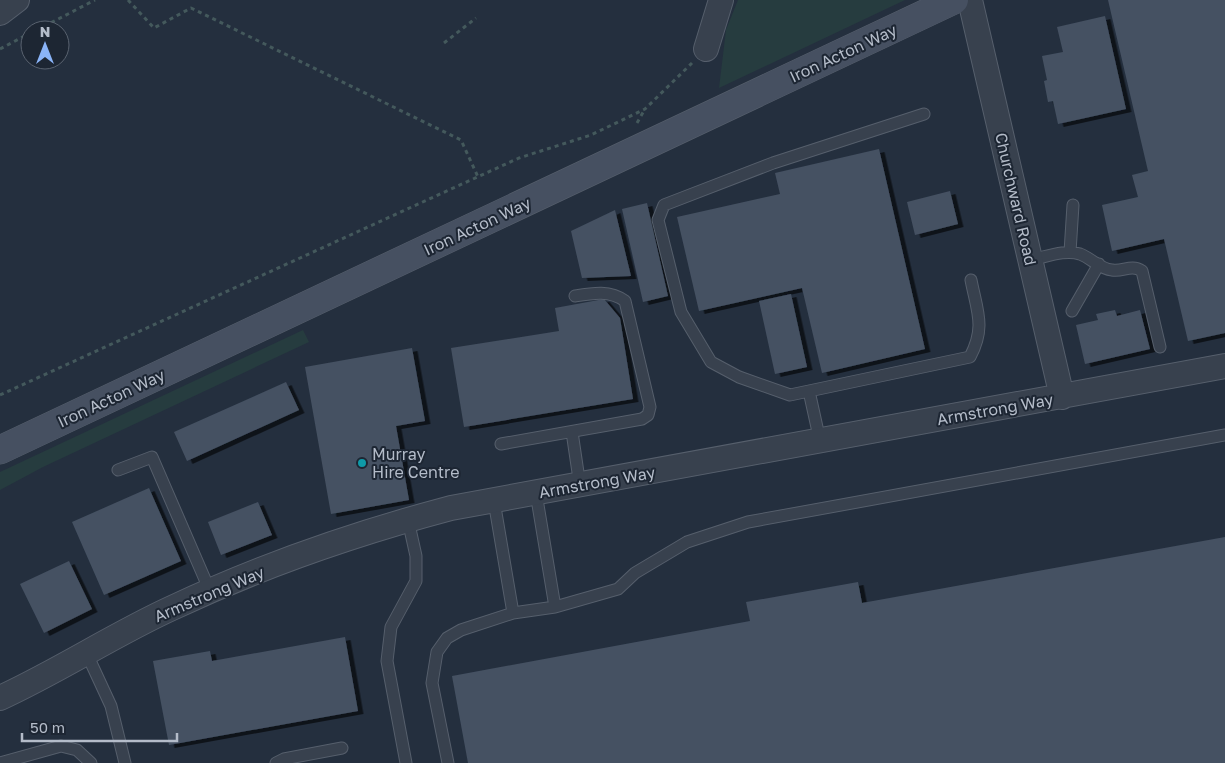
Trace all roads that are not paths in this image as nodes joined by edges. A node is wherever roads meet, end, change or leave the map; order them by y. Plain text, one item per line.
1 (17, 0) edge
2 (720, 0) edge
3 (954, 0) edge
4 (970, 0) edge
5 (0, 13) edge
6 (706, 49) road end
7 (924, 114) dead end
8 (1073, 205) dead end
9 (1070, 252) junction
10 (1030, 260) junction
11 (1099, 264) junction
12 (971, 280) dead end
13 (575, 296) dead end
14 (1072, 311) dead end
15 (1160, 347) dead end
16 (1225, 366) edge
17 (809, 391) junction
18 (1062, 398) junction
19 (572, 432) junction
20 (1225, 435) edge
21 (820, 441) junction
22 (501, 444) dead end
23 (0, 450) edge
24 (118, 470) dead end
25 (580, 486) junction
26 (536, 493) junction
27 (494, 501) junction
28 (408, 520) junction
29 (210, 591) junction
30 (555, 607) junction
31 (513, 613) junction
32 (86, 652) junction
33 (2, 692) edge
34 (342, 748) dead end
35 (0, 763) edge
36 (91, 763) edge
37 (125, 763) edge
38 (276, 763) edge
39 (406, 763) edge
40 (448, 763) edge

1 - 5 street
2 - 6 street
3 - 23 main road, Iron Acton Way
4 - 10 street, Churchward Road
7 - 17 lane
8 - 9 lane
9 - 10 lane
9 - 11 lane
10 - 18 street, Churchward Road
11 - 14 lane
11 - 15 lane
12 - 17 lane
13 - 19 lane
16 - 18 street, Armstrong Way
17 - 21 lane
18 - 21 street, Armstrong Way
19 - 22 lane
19 - 25 lane
20 - 30 lane
21 - 25 street, Armstrong Way
24 - 29 lane
25 - 26 street, Armstrong Way
26 - 27 street, Armstrong Way
26 - 30 lane
27 - 28 street, Armstrong Way
27 - 31 lane
28 - 29 street, Armstrong Way
28 - 39 lane
29 - 32 street, Armstrong Way
30 - 31 lane
31 - 40 lane
32 - 33 street, Armstrong Way
32 - 37 lane
34 - 38 lane
35 - 36 lane

